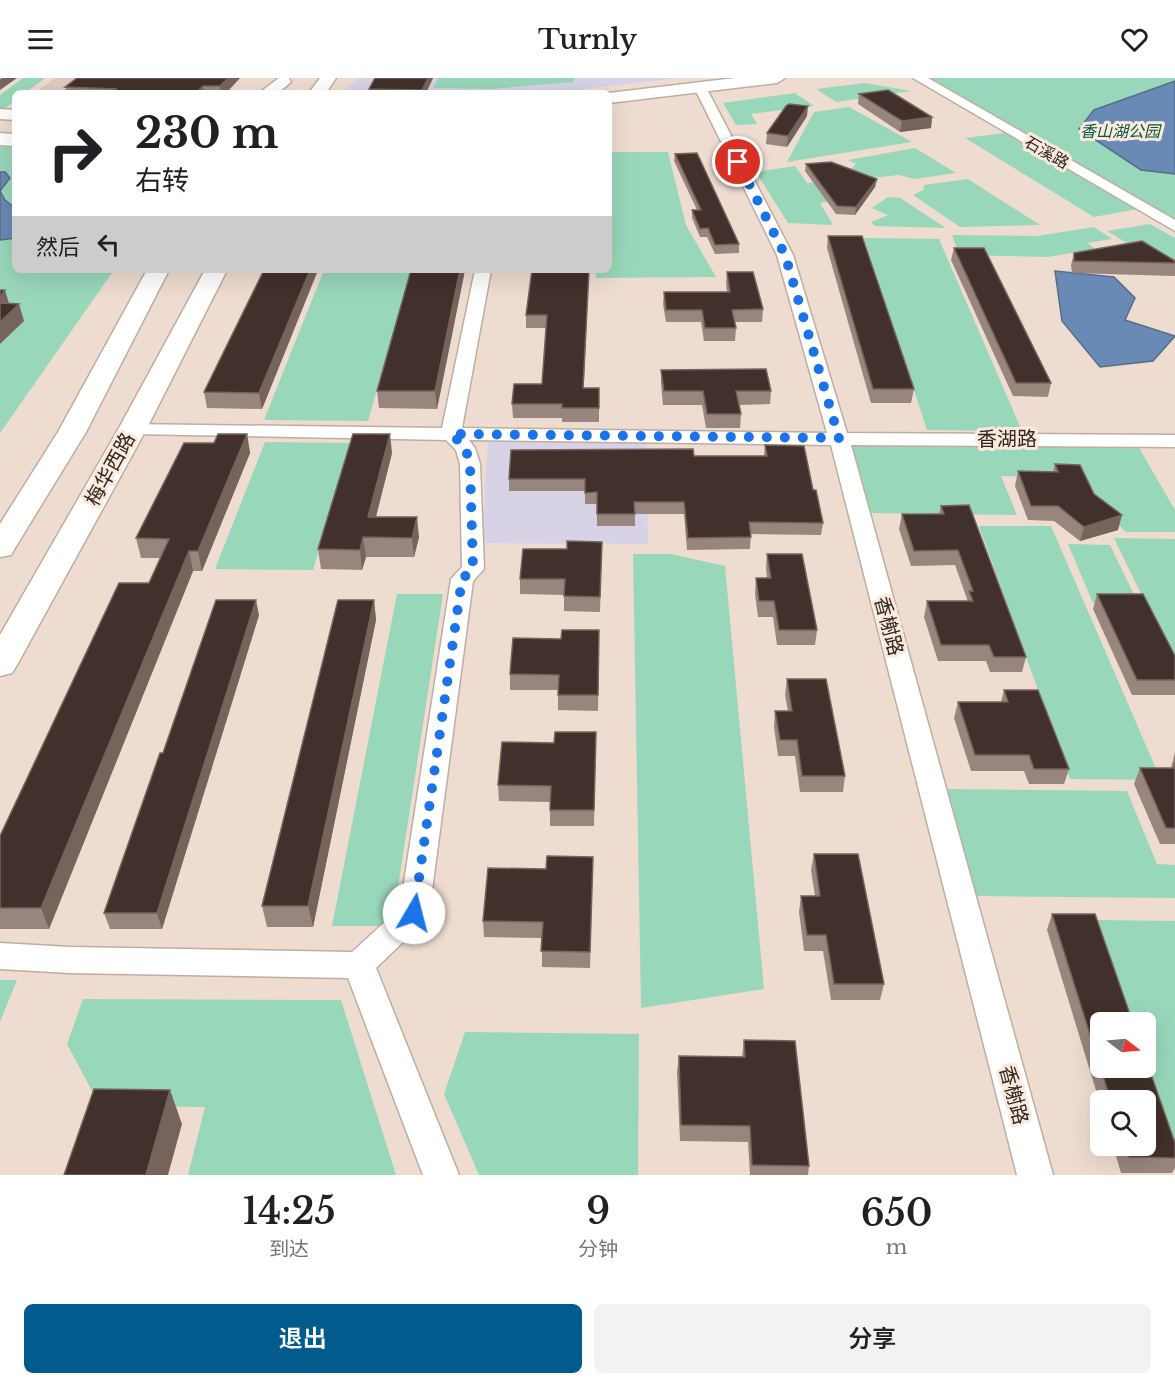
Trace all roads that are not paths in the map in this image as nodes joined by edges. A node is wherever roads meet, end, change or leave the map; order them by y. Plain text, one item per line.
1 (777, 78) edge
2 (919, 78) edge
3 (730, 79) edge
4 (702, 91) junction
5 (612, 93) edge
6 (612, 103) edge
7 (1175, 226) edge
8 (156, 273) edge
9 (214, 273) edge
10 (482, 273) edge
11 (133, 428) junction
12 (451, 434) junction
13 (839, 438) junction
14 (1175, 441) edge
15 (0, 548) edge
16 (0, 665) edge
17 (0, 956) edge
18 (359, 965) junction
19 (441, 1175) edge
20 (1035, 1175) edge

1 - 3 main road
2 - 7 street, 石溪路
3 - 4 main road
3 - 5 main road
4 - 6 main road
4 - 13 street, 香榭路
8 - 15 main road
9 - 11 main road, 梅华西路
10 - 12 street
11 - 12 street, 香湖路
11 - 16 main road, 梅华西路
12 - 13 street, 香湖路
12 - 18 street
13 - 14 street, 香湖路
13 - 20 street, 香榭路
17 - 18 street
18 - 19 street

